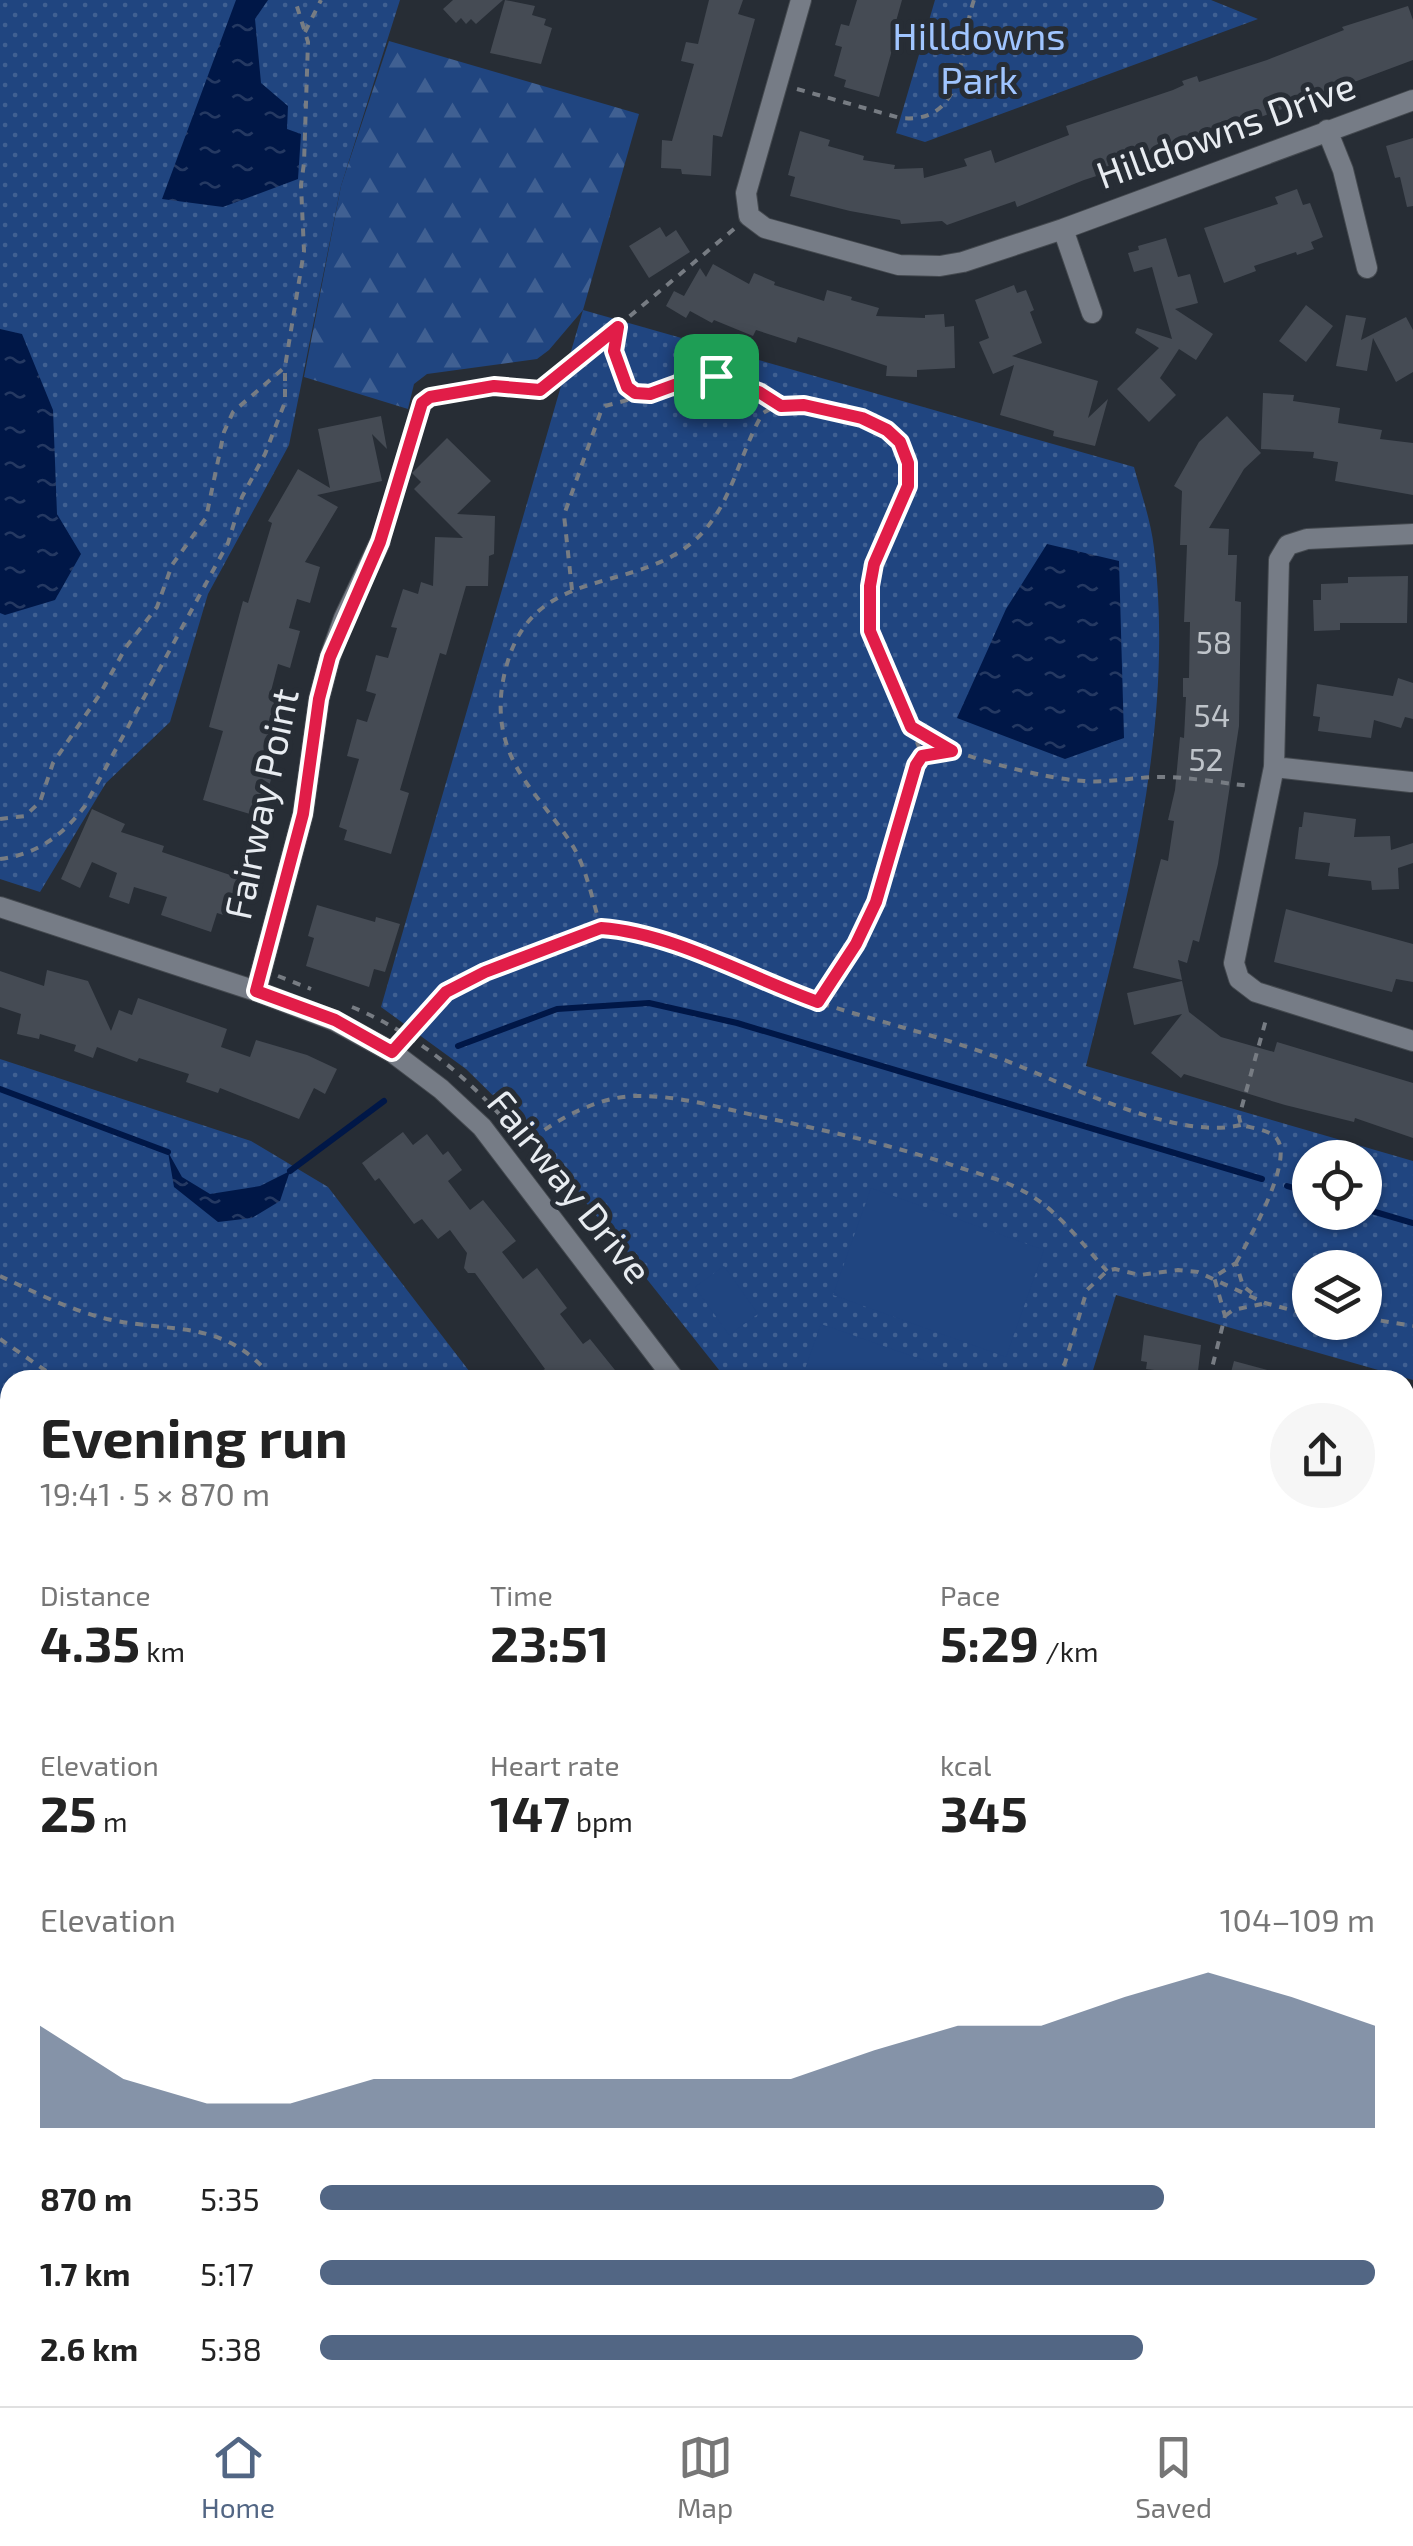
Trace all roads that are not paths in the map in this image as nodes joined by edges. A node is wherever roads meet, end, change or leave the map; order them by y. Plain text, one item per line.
1 (800, 0) edge
2 (1413, 100) edge
3 (1327, 130) junction
4 (1064, 230) junction
5 (1367, 268) dead end
6 (1092, 313) dead end
7 (1413, 534) edge
8 (380, 542) road end
9 (1272, 777) junction
10 (1411, 782) edge
11 (0, 908) edge
12 (258, 981) junction
13 (1413, 1041) edge
14 (667, 1370) edge

1 - 4 street, Hilldowns Drive
2 - 3 street, Hilldowns Drive
3 - 4 street, Hilldowns Drive
3 - 5 street
4 - 6 street, Hilldowns Drive
7 - 9 street
8 - 12 street, Fairway Point
9 - 10 street
9 - 13 street
11 - 12 street, Fairway Drive
12 - 14 street, Fairway Drive

